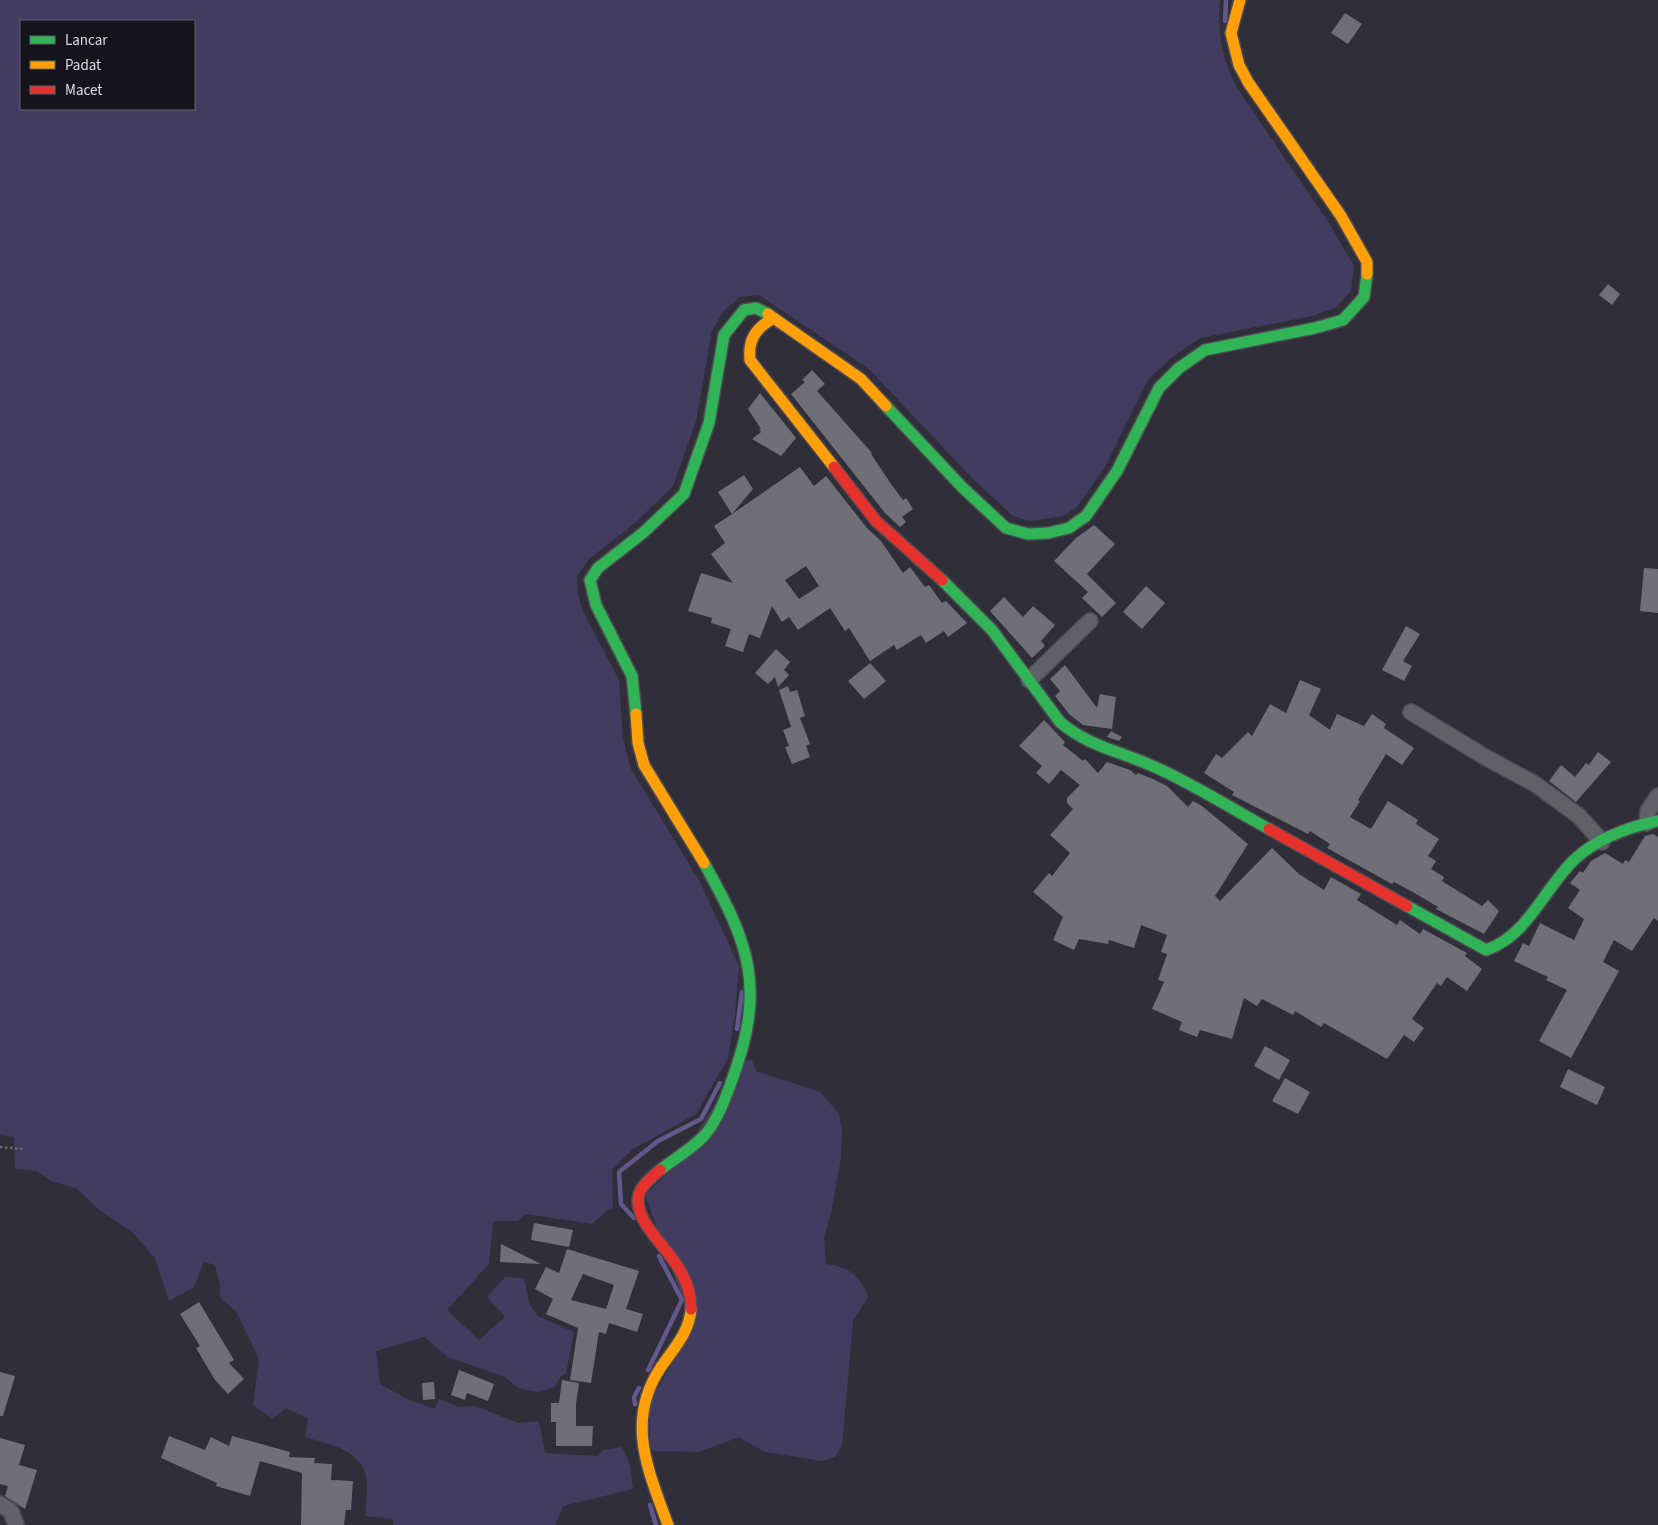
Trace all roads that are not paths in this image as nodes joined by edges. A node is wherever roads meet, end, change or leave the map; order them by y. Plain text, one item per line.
1 (1240, 0) edge
2 (772, 319) junction
3 (1090, 621) dead end
4 (1029, 680) junction
5 (1411, 712) dead end
6 (1658, 796) edge
7 (1652, 822) edge
8 (1602, 842) junction
9 (0, 1504) edge
10 (16, 1525) edge
11 (668, 1525) edge

1 - 2 street
2 - 4 street
2 - 11 street
3 - 4 street
4 - 8 street
5 - 8 street
6 - 7 street
7 - 8 street
9 - 10 street

